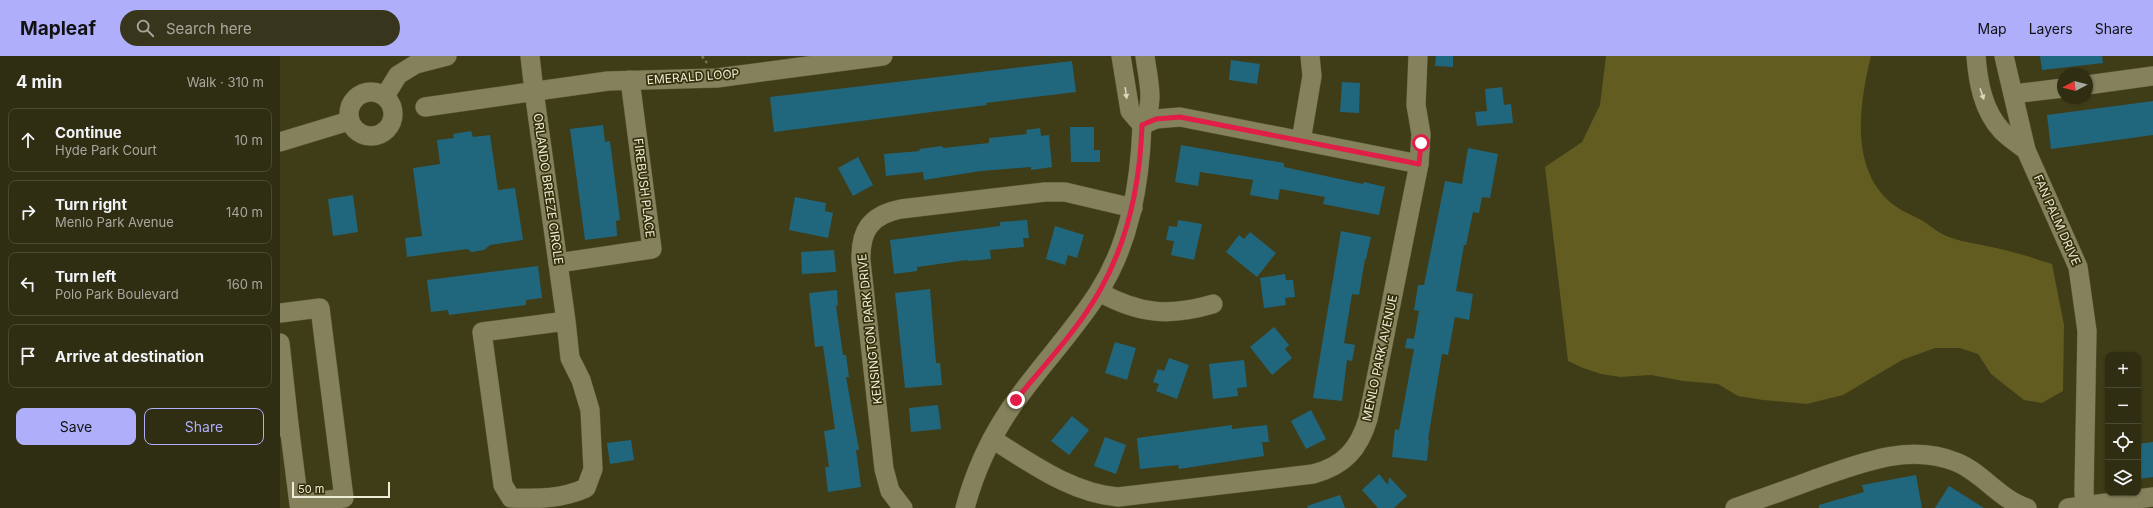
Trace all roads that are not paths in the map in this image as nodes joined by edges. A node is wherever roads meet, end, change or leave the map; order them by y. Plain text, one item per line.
1 (447, 56) edge
2 (530, 56) edge
3 (883, 56) edge
4 (1121, 56) edge
5 (1145, 56) edge
6 (1310, 56) edge
7 (1418, 56) edge
8 (1976, 56) edge
9 (2004, 56) edge
10 (850, 58) edge
11 (2153, 76) edge
12 (630, 80) junction
13 (2093, 84) edge
14 (2057, 89) edge
15 (534, 91) junction
16 (2013, 94) junction
17 (384, 96) junction
18 (1151, 100) junction
19 (425, 107) dead end
20 (1172, 117) junction
21 (349, 121) junction
22 (1142, 125) junction
23 (1301, 141) junction
24 (280, 142) edge
25 (2026, 150) junction
26 (1419, 164) junction
27 (1132, 208) junction
28 (558, 263) junction
29 (1099, 292) junction
30 (1213, 304) dead end
31 (280, 313) edge
32 (566, 321) junction
33 (280, 343) edge
34 (285, 426) edge
35 (992, 439) junction
36 (2153, 497) edge
37 (2080, 507) edge
38 (903, 508) edge
39 (965, 508) edge
40 (1735, 508) edge
41 (2027, 508) edge

1 - 17 street
2 - 15 street, ORLANDO BREEZE CIRCLE
3 - 10 street, EMERALD LOOP
4 -> 22 street
5 - 18 street
6 - 23 street
7 - 26 street, MENLO PARK AVENUE
8 -> 25 street
9 - 16 street, FAN PALM DRIVE
10 - 12 street, EMERALD LOOP
11 - 13 street
12 - 15 street, EMERALD LOOP
12 - 28 street, FIREBUSH PLACE
14 - 16 street
15 - 19 street, EMERALD LOOP
15 - 28 street, ORLANDO BREEZE CIRCLE
16 - 25 street, FAN PALM DRIVE
17 - 21 street
17 - 21 street
18 - 20 street
18 - 22 street
20 - 22 street
20 - 23 street
21 - 24 street
22 - 27 street
23 - 26 street
25 - 37 street, FAN PALM DRIVE
26 - 35 street, MENLO PARK AVENUE
27 - 29 street
27 - 38 street, KENSINGTON PARK DRIVE
28 - 32 street, ORLANDO BREEZE CIRCLE
29 - 30 street
29 - 35 street
31 - 34 street
32 - 32 street, ORLANDO BREEZE CIRCLE
33 - 34 street
35 - 39 street
36 - 37 street
40 - 41 street

